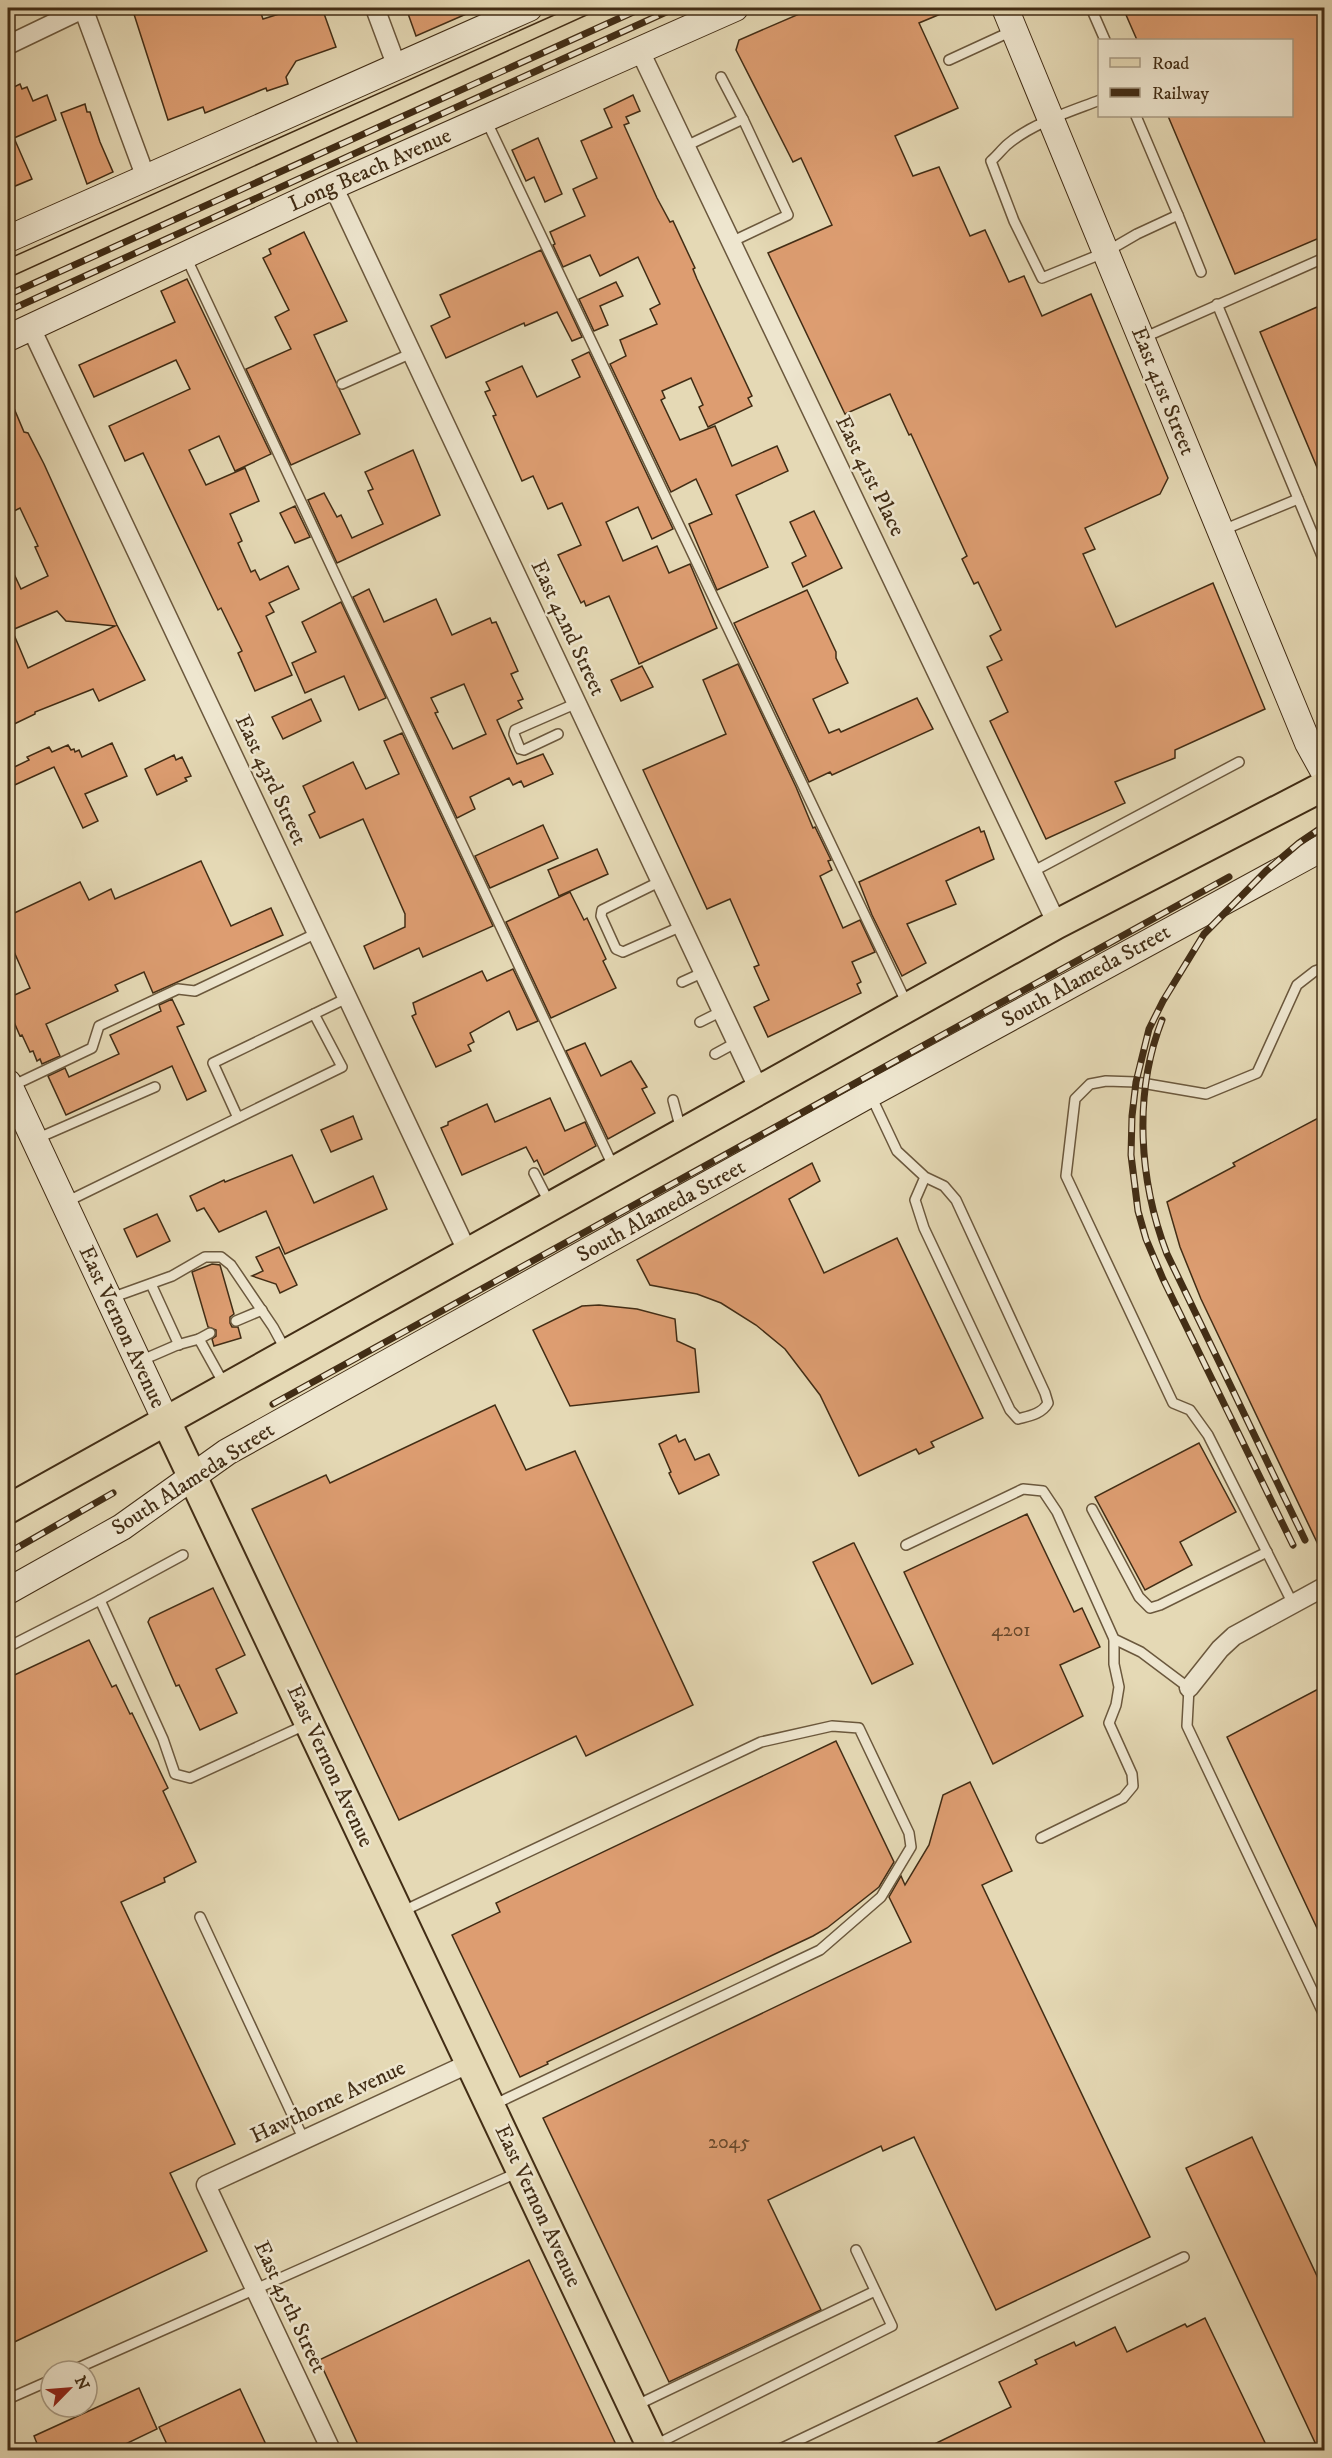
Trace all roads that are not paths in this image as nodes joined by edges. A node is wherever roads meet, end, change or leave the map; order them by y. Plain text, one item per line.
1 (83, 8) edge
2 (375, 8) edge
3 (529, 8) edge
4 (735, 8) edge
5 (1091, 8) edge
6 (1009, 19) edge
7 (1105, 39) edge
8 (8, 45) edge
9 (639, 49) junction
10 (949, 60) dead end
11 (397, 67) junction
12 (721, 76) dead end
13 (1098, 101) edge
14 (1136, 117) edge
15 (485, 118) junction
16 (743, 119) junction
17 (1051, 120) junction
18 (686, 146) junction
19 (146, 178) junction
20 (333, 186) junction
21 (1178, 215) junction
22 (8, 239) edge
23 (731, 242) junction
24 (1106, 252) junction
25 (185, 255) junction
26 (1324, 258) edge
27 (1201, 272) dead end
28 (1217, 304) junction
29 (31, 328) junction
30 (8, 338) edge
31 (1141, 339) junction
32 (412, 353) junction
33 (342, 384) dead end
34 (1298, 499) junction
35 (1221, 531) junction
36 (1324, 561) edge
37 (577, 703) junction
38 (558, 734) dead end
39 (1239, 762) dead end
40 (1324, 772) edge
41 (1324, 786) edge
42 (1324, 847) edge
43 (1032, 872) junction
44 (661, 881) junction
45 (1057, 924) junction
46 (682, 926) junction
47 (317, 933) junction
48 (1324, 968) edge
49 (704, 972) junction
50 (682, 982) dead end
51 (347, 998) junction
52 (908, 1007) junction
53 (722, 1011) junction
54 (314, 1014) junction
55 (700, 1022) dead end
56 (737, 1042) junction
57 (715, 1054) dead end
58 (9, 1085) edge
59 (154, 1088) dead end
60 (759, 1090) junction
61 (870, 1094) junction
62 (673, 1100) dead end
63 (238, 1118) junction
64 (682, 1133) junction
65 (34, 1140) junction
66 (615, 1171) junction
67 (534, 1173) dead end
68 (925, 1177) junction
69 (64, 1203) junction
70 (551, 1206) junction
71 (468, 1253) junction
72 (151, 1284) junction
73 (109, 1299) junction
74 (262, 1310) junction
75 (236, 1322) dead end
76 (210, 1333) dead end
77 (199, 1339) junction
78 (179, 1345) junction
79 (287, 1353) junction
80 (138, 1362) junction
81 (226, 1387) junction
82 (166, 1421) junction
83 (194, 1476) junction
84 (8, 1509) edge
85 (1092, 1509) dead end
86 (906, 1545) dead end
87 (1267, 1552) junction
88 (183, 1555) dead end
89 (1324, 1587) edge
90 (8, 1591) edge
91 (100, 1600) junction
92 (1293, 1604) junction
93 (1114, 1639) junction
94 (8, 1647) edge
95 (1189, 1688) junction
96 (310, 1722) junction
97 (1041, 1838) dead end
98 (399, 1912) junction
99 (200, 1917) dead end
100 (1324, 2015) edge
101 (470, 2063) junction
102 (490, 2106) junction
103 (304, 2140) junction
104 (521, 2171) junction
105 (206, 2185) joint
106 (856, 2250) dead end
107 (1184, 2258) dead end
108 (255, 2289) junction
109 (875, 2291) junction
110 (98, 2359) edge
111 (39, 2385) edge
112 (8, 2399) edge
113 (633, 2407) junction
114 (652, 2449) edge
115 (331, 2451) edge
116 (778, 2451) edge

1 - 8 street
1 - 19 street
2 - 11 street
3 - 11 street
4 - 9 street, Long Beach Avenue
5 - 7 lane
6 - 10 lane
6 - 17 street, East 41st Street
9 - 15 street, Long Beach Avenue
9 - 18 street, East 41st Place
11 - 19 street
12 - 16 lane
13 - 17 lane
14 - 21 lane
15 - 20 street, Long Beach Avenue
15 - 52 lane
16 - 18 lane
16 - 23 lane
17 - 24 street, East 41st Street
17 - 24 lane
18 - 23 street, East 41st Place
19 - 22 street
20 - 25 street, Long Beach Avenue
20 - 32 street, East 42nd Street
21 - 24 lane
21 - 27 lane
23 - 43 street, East 41st Place
24 - 31 street, East 41st Street
25 - 29 street, Long Beach Avenue
25 - 66 lane
26 - 28 lane
28 - 31 lane
28 - 34 lane
29 - 30 street, Long Beach Avenue
29 - 47 street, East 43rd Street
31 - 35 street, East 41st Street
32 - 33 lane
32 - 37 street, East 42nd Street
34 - 35 lane
34 - 36 lane
35 - 40 street, East 41st Street
37 - 38 lane
37 - 44 street, East 42nd Street
39 - 43 lane
41 - 45 main road
42 - 61 street, South Alameda Street
43 - 45 street, East 41st Place
44 - 46 street, East 42nd Street
44 - 46 lane
45 - 52 main road
46 - 49 street, East 42nd Street
47 - 51 street, East 43rd Street
47 - 58 lane
48 - 87 lane
49 - 50 lane
49 - 53 street, East 42nd Street
51 - 54 lane
51 - 71 street, East 43rd Street
52 - 60 main road
53 - 55 lane
53 - 56 street, East 42nd Street
54 - 63 lane
54 - 63 lane
56 - 57 lane
56 - 60 street, East 42nd Street
58 - 65 street, East Vernon Avenue
59 - 65 lane
60 - 64 main road
61 - 68 lane
61 - 83 street, South Alameda Street
62 - 64 lane
63 - 69 lane
64 - 66 main road
65 - 69 street, East Vernon Avenue
66 - 70 main road
67 - 70 lane
68 - 68 lane
69 - 73 street, East Vernon Avenue
70 - 71 main road
71 - 79 main road
72 - 73 lane
72 - 74 lane
72 - 78 lane
73 - 80 street, East Vernon Avenue
74 - 75 lane
74 - 79 lane
76 - 77 lane
77 - 78 lane
77 - 81 lane
78 - 80 lane
79 - 81 main road
80 - 82 street, East Vernon Avenue
81 - 82 main road
82 - 83 main road, East Vernon Avenue
82 - 84 main road
83 - 90 street, South Alameda Street
83 - 96 main road, East Vernon Avenue
85 - 87 lane
86 - 93 lane
87 - 92 lane
88 - 91 lane
89 - 92 street
91 - 94 lane
91 - 96 lane
92 - 95 street
93 - 95 lane
93 - 97 lane
95 - 100 lane
96 - 98 main road, East Vernon Avenue
98 - 101 main road, East Vernon Avenue
98 - 102 lane
99 - 103 lane
101 - 102 main road, East Vernon Avenue
101 - 103 street, Hawthorne Avenue
102 - 104 main road, East Vernon Avenue
103 - 105 street, Hawthorne Avenue
104 - 108 lane
104 - 113 main road, East Vernon Avenue
105 - 108 street, East 45th Street
106 - 109 lane
107 - 116 lane
108 - 110 lane
108 - 115 street, East 45th Street
109 - 113 lane
109 - 114 lane
111 - 112 lane
113 - 114 main road, East Vernon Avenue

